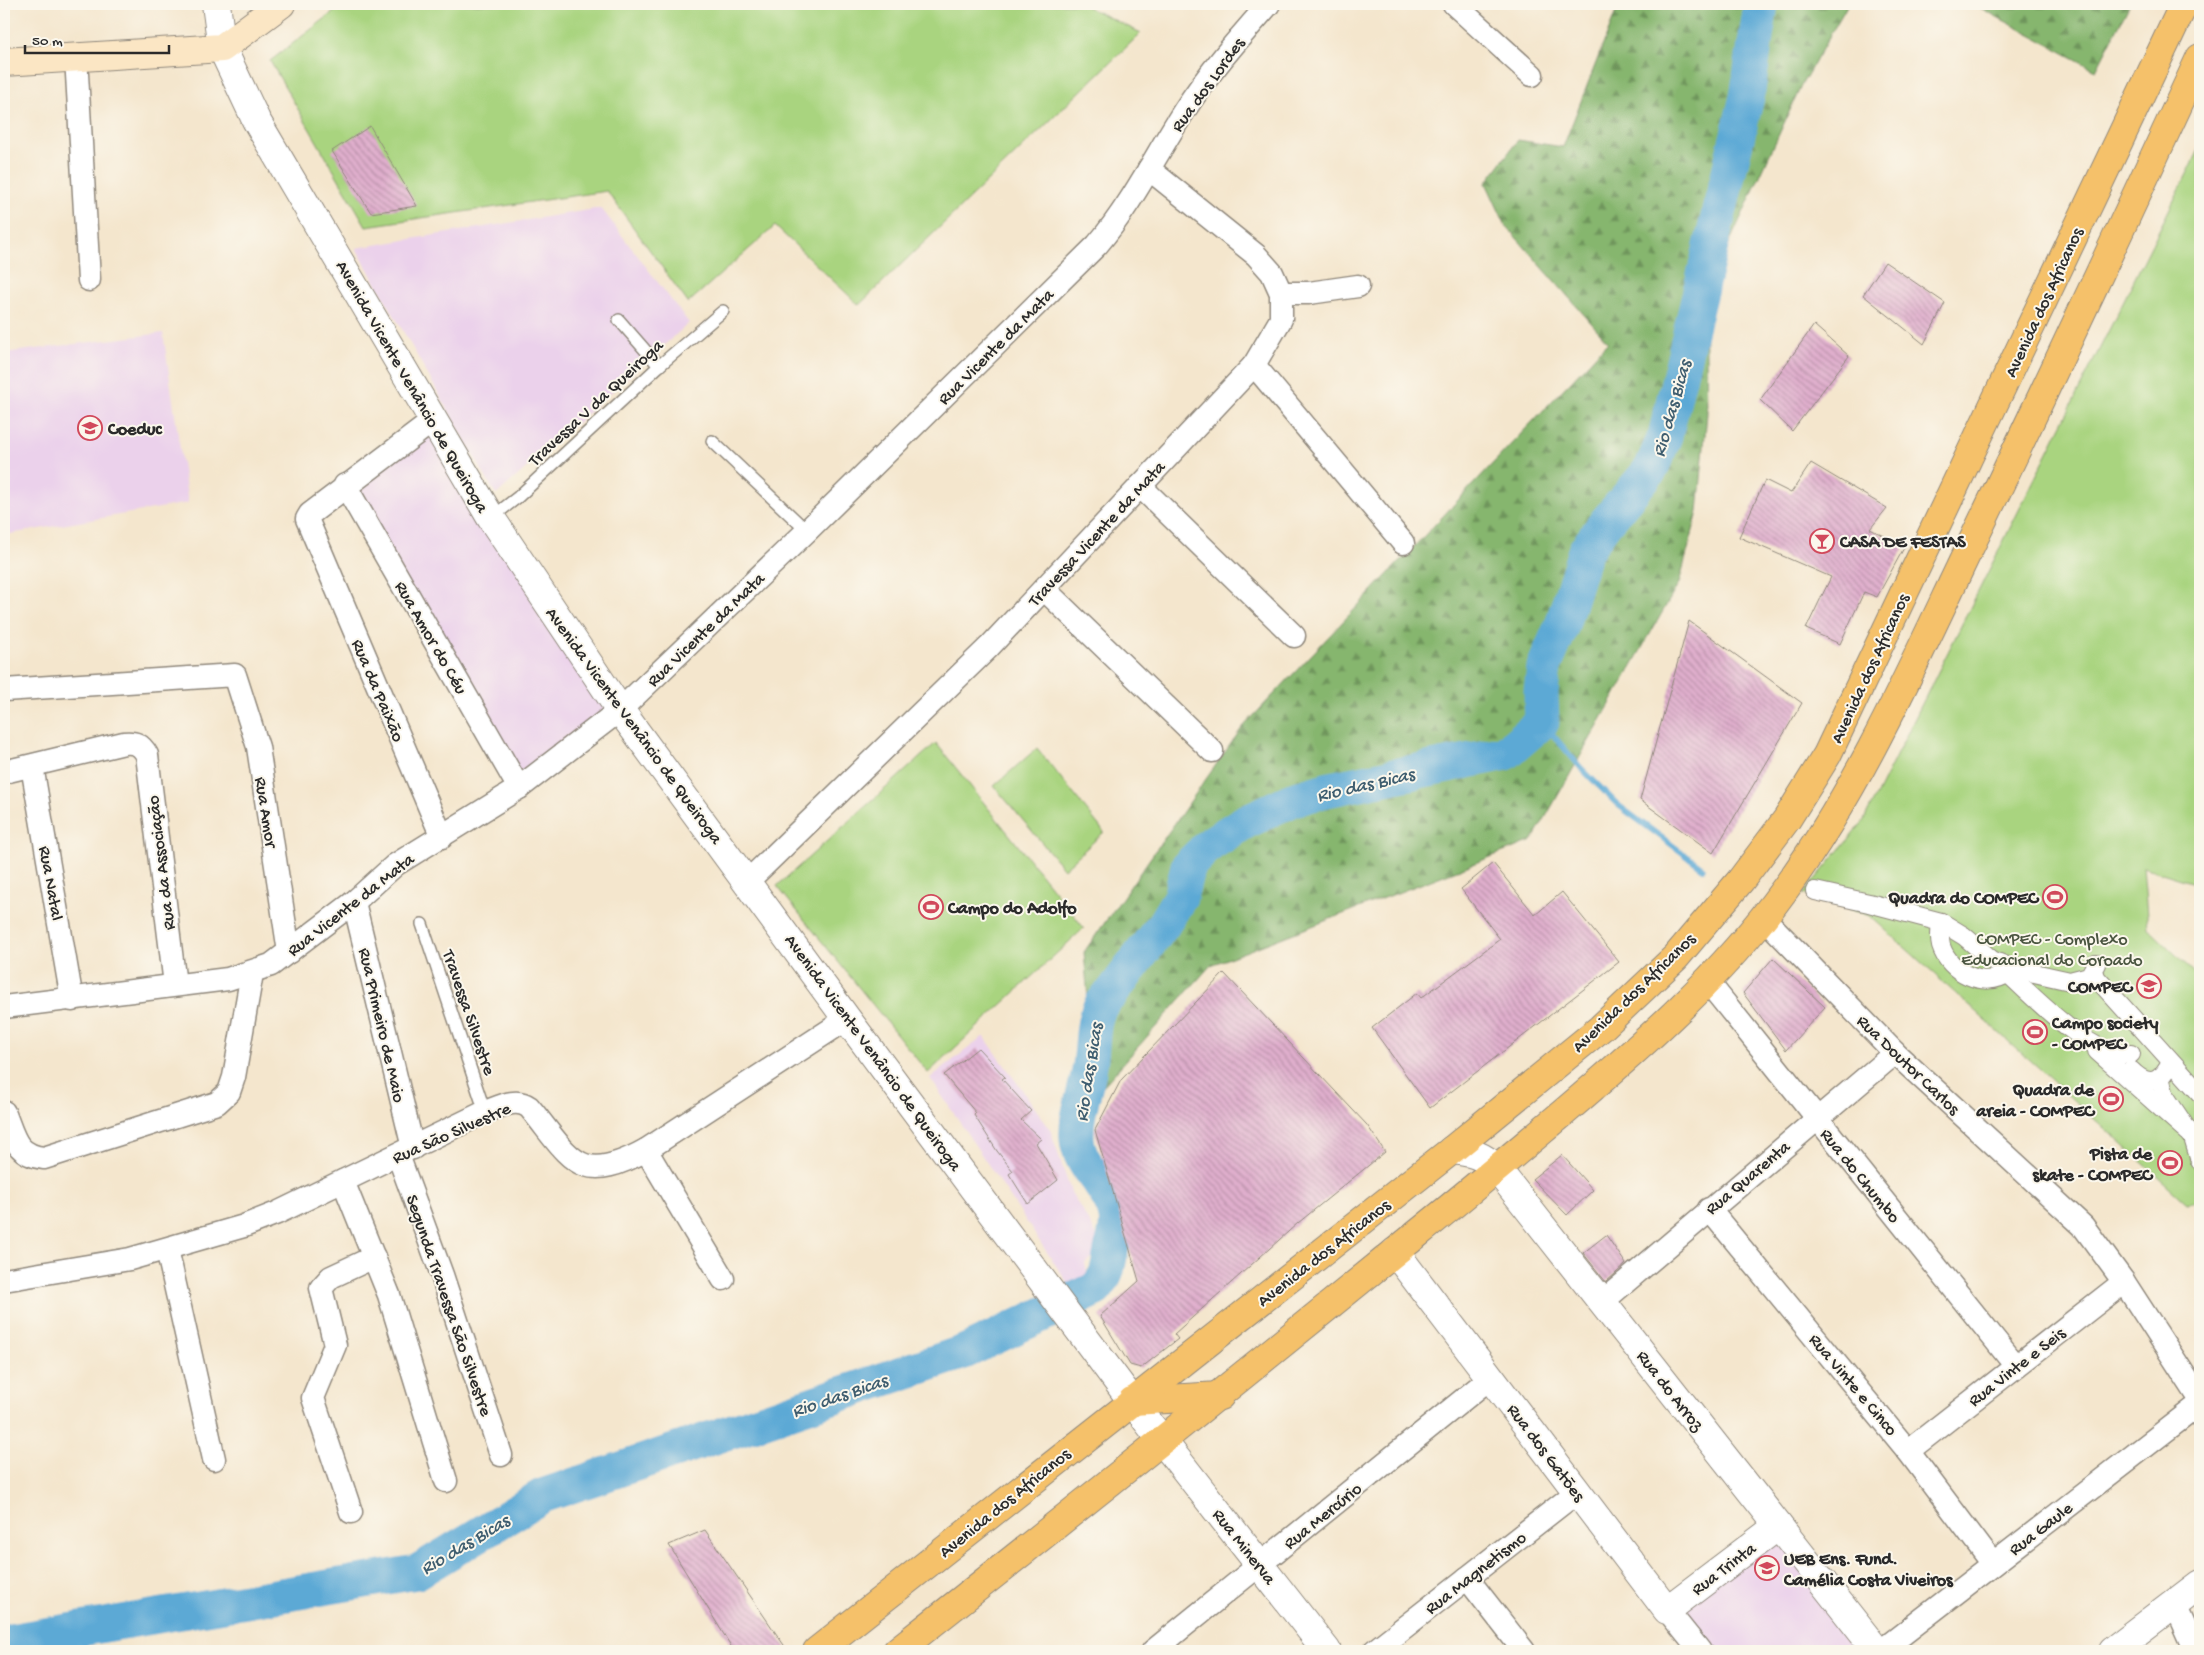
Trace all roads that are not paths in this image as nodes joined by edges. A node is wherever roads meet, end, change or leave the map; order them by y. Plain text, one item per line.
1 (216, 4) edge
2 (281, 4) edge
3 (1269, 4) edge
4 (1454, 4) edge
5 (2184, 4) edge
6 (222, 48) junction
7 (76, 57) junction
8 (2200, 58) edge
9 (4, 62) edge
10 (1532, 76) dead end
11 (1150, 169) junction
12 (89, 280) dead end
13 (1358, 286) dead end
14 (1281, 293) junction
15 (722, 311) dead end
16 (619, 320) dead end
17 (1254, 365) junction
18 (659, 366) junction
19 (434, 420) junction
20 (712, 441) dead end
21 (345, 485) junction
22 (1140, 486) junction
23 (491, 518) junction
24 (807, 531) junction
25 (1403, 543) dead end
26 (1044, 589) junction
27 (1294, 636) dead end
28 (4, 690) edge
29 (620, 710) junction
30 (1212, 751) dead end
31 (32, 766) junction
32 (4, 772) edge
33 (519, 788) junction
34 (442, 837) junction
35 (748, 881) junction
36 (1815, 891) dead end
37 (354, 902) junction
38 (1763, 917) junction
39 (1941, 922) junction
40 (422, 924) dead end
41 (289, 952) junction
42 (1992, 960) junction
43 (252, 973) junction
44 (2008, 973) junction
45 (1708, 982) junction
46 (175, 985) junction
47 (72, 1000) junction
48 (4, 1007) edge
49 (847, 1018) junction
50 (2148, 1037) junction
51 (2082, 1038) junction
52 (1894, 1053) junction
53 (2131, 1054) junction
54 (2171, 1062) junction
55 (2160, 1078) junction
56 (2200, 1093) edge
57 (4, 1112) edge
58 (485, 1112) junction
59 (1816, 1119) junction
60 (2188, 1132) junction
61 (646, 1150) junction
62 (1452, 1150) junction
63 (406, 1152) junction
64 (2200, 1161) edge
65 (1496, 1169) junction
66 (344, 1181) junction
67 (1708, 1209) junction
68 (167, 1249) junction
69 (1395, 1252) junction
70 (374, 1257) junction
71 (723, 1278) dead end
72 (4, 1280) edge
73 (2124, 1282) junction
74 (1602, 1302) junction
75 (2016, 1366) junction
76 (1490, 1378) junction
77 (1220, 1396) junction
78 (2200, 1399) edge
79 (1132, 1401) junction
80 (2200, 1404) edge
81 (1162, 1441) junction
82 (1908, 1451) junction
83 (501, 1455) dead end
84 (214, 1459) dead end
85 (446, 1481) dead end
86 (1577, 1492) junction
87 (351, 1512) dead end
88 (1778, 1526) junction
89 (1993, 1564) junction
90 (1259, 1565) junction
91 (1467, 1578) junction
92 (2200, 1584) edge
93 (2174, 1604) junction
94 (1667, 1610) junction
95 (817, 1651) edge
96 (897, 1651) edge
97 (1153, 1651) edge
98 (1327, 1651) edge
99 (1374, 1651) edge
100 (1524, 1651) edge
101 (1700, 1651) edge
102 (1879, 1651) edge
103 (2112, 1651) edge
104 (2195, 1651) edge

1 - 6 street, Avenida Vicente Venâncio de Queiroga
2 - 6 main road
3 - 11 street, Rua dos Lordes
4 - 10 street
5 - 62 main road, Avenida dos Africanos
6 - 7 main road
6 - 19 street, Avenida Vicente Venâncio de Queiroga
7 - 9 main road
7 - 12 street
8 - 38 main road, Avenida dos Africanos
11 - 14 street, Travessa Vicente da Mata
11 - 24 street, Rua Vicente da Mata
13 - 14 street
14 - 17 street, Travessa Vicente da Mata
15 - 18 lane, Travessa V da Queiroga
16 - 18 lane
17 - 22 street, Travessa Vicente da Mata
17 - 25 street
18 - 23 lane, Travessa V da Queiroga
19 - 21 street
19 - 23 street, Avenida Vicente Venâncio de Queiroga
20 - 24 lane
21 - 33 street, Rua Amor do Céu
21 - 34 street, Rua da Paixão
22 - 26 street, Travessa Vicente da Mata
22 - 27 street
23 - 29 street, Avenida Vicente Venâncio de Queiroga
24 - 29 street, Rua Vicente da Mata
26 - 30 street
26 - 35 street, Travessa Vicente da Mata
28 - 41 street, Rua Amor
29 - 33 street, Rua Vicente da Mata
29 - 35 street, Avenida Vicente Venâncio de Queiroga
31 - 32 street
31 - 46 street, Rua da Associação
31 - 47 street, Rua Natal
33 - 34 street, Rua Vicente da Mata
34 - 37 street, Rua Vicente da Mata
35 - 49 street, Avenida Vicente Venâncio de Queiroga
36 - 39 street
37 - 41 street, Rua Vicente da Mata
37 - 63 street, Rua Primeiro de Maio
38 - 45 main road, Avenida dos Africanos
38 - 52 street, Rua Doutor Carlos
39 - 42 street
39 - 44 street
40 - 58 lane, Travessa Silvestre
41 - 43 street, Rua Vicente da Mata
42 - 44 street
42 - 50 street
43 - 46 street, Rua Vicente da Mata
43 - 57 street
44 - 51 street
45 - 59 street, Rua do Chumbo
45 - 65 main road, Avenida dos Africanos
46 - 47 street, Rua Vicente da Mata
47 - 48 street, Rua Vicente da Mata
49 - 61 street, Rua São Silvestre
49 - 79 street, Avenida Vicente Venâncio de Queiroga
50 - 53 street
50 - 54 street
51 - 53 street
51 - 60 street
52 - 59 street, Rua Quarenta
52 - 73 street, Rua Doutor Carlos
53 - 55 street
54 - 55 street
54 - 56 street
55 - 60 street
58 - 61 street, Rua São Silvestre
58 - 63 street, Rua São Silvestre
59 - 67 street, Rua Quarenta
59 - 75 street, Rua do Chumbo
60 - 64 street
61 - 71 street
62 - 65 street, Rua do Arroz
62 - 79 main road, Avenida dos Africanos
63 - 66 street, Rua São Silvestre
63 - 83 street, Segunda Travessa São Silvestre
65 - 69 main road, Avenida dos Africanos
65 - 74 street, Rua do Arroz
66 - 68 street, Rua São Silvestre
66 - 70 street
67 - 74 street, Rua Quarenta
67 - 82 street, Rua Vinte e Cinco
68 - 72 street, Rua São Silvestre
68 - 84 street
69 - 76 street, Rua dos Gatões
69 - 77 main road, Avenida dos Africanos
70 - 85 street
70 - 87 street
73 - 75 street, Rua Vinte e Seis
73 - 78 street, Rua Doutor Carlos
74 - 88 street, Rua do Arroz
75 - 82 street, Rua Vinte e Seis
76 - 86 street, Rua dos Gatões
76 - 90 street, Rua Mercúrio
77 - 79 main road
77 - 81 main road, Avenida dos Africanos
79 - 81 street, Rua Minerva
79 - 95 main road, Avenida dos Africanos
80 - 89 street, Rua Gaule
81 - 90 street, Rua Minerva
81 - 96 main road, Avenida dos Africanos
82 - 89 street, Rua Vinte e Cinco
86 - 91 street, Rua Magnetismo
86 - 94 street, Rua dos Gatões
88 - 94 street, Rua Trinta
88 - 102 street, Rua do Arroz
89 - 102 street, Rua Gaule
90 - 97 street, Rua Mercúrio
90 - 98 street, Rua Minerva
91 - 99 street, Rua Magnetismo
91 - 100 street
92 - 93 street
93 - 103 street
93 - 104 street
94 - 101 street, Rua dos Gatões

